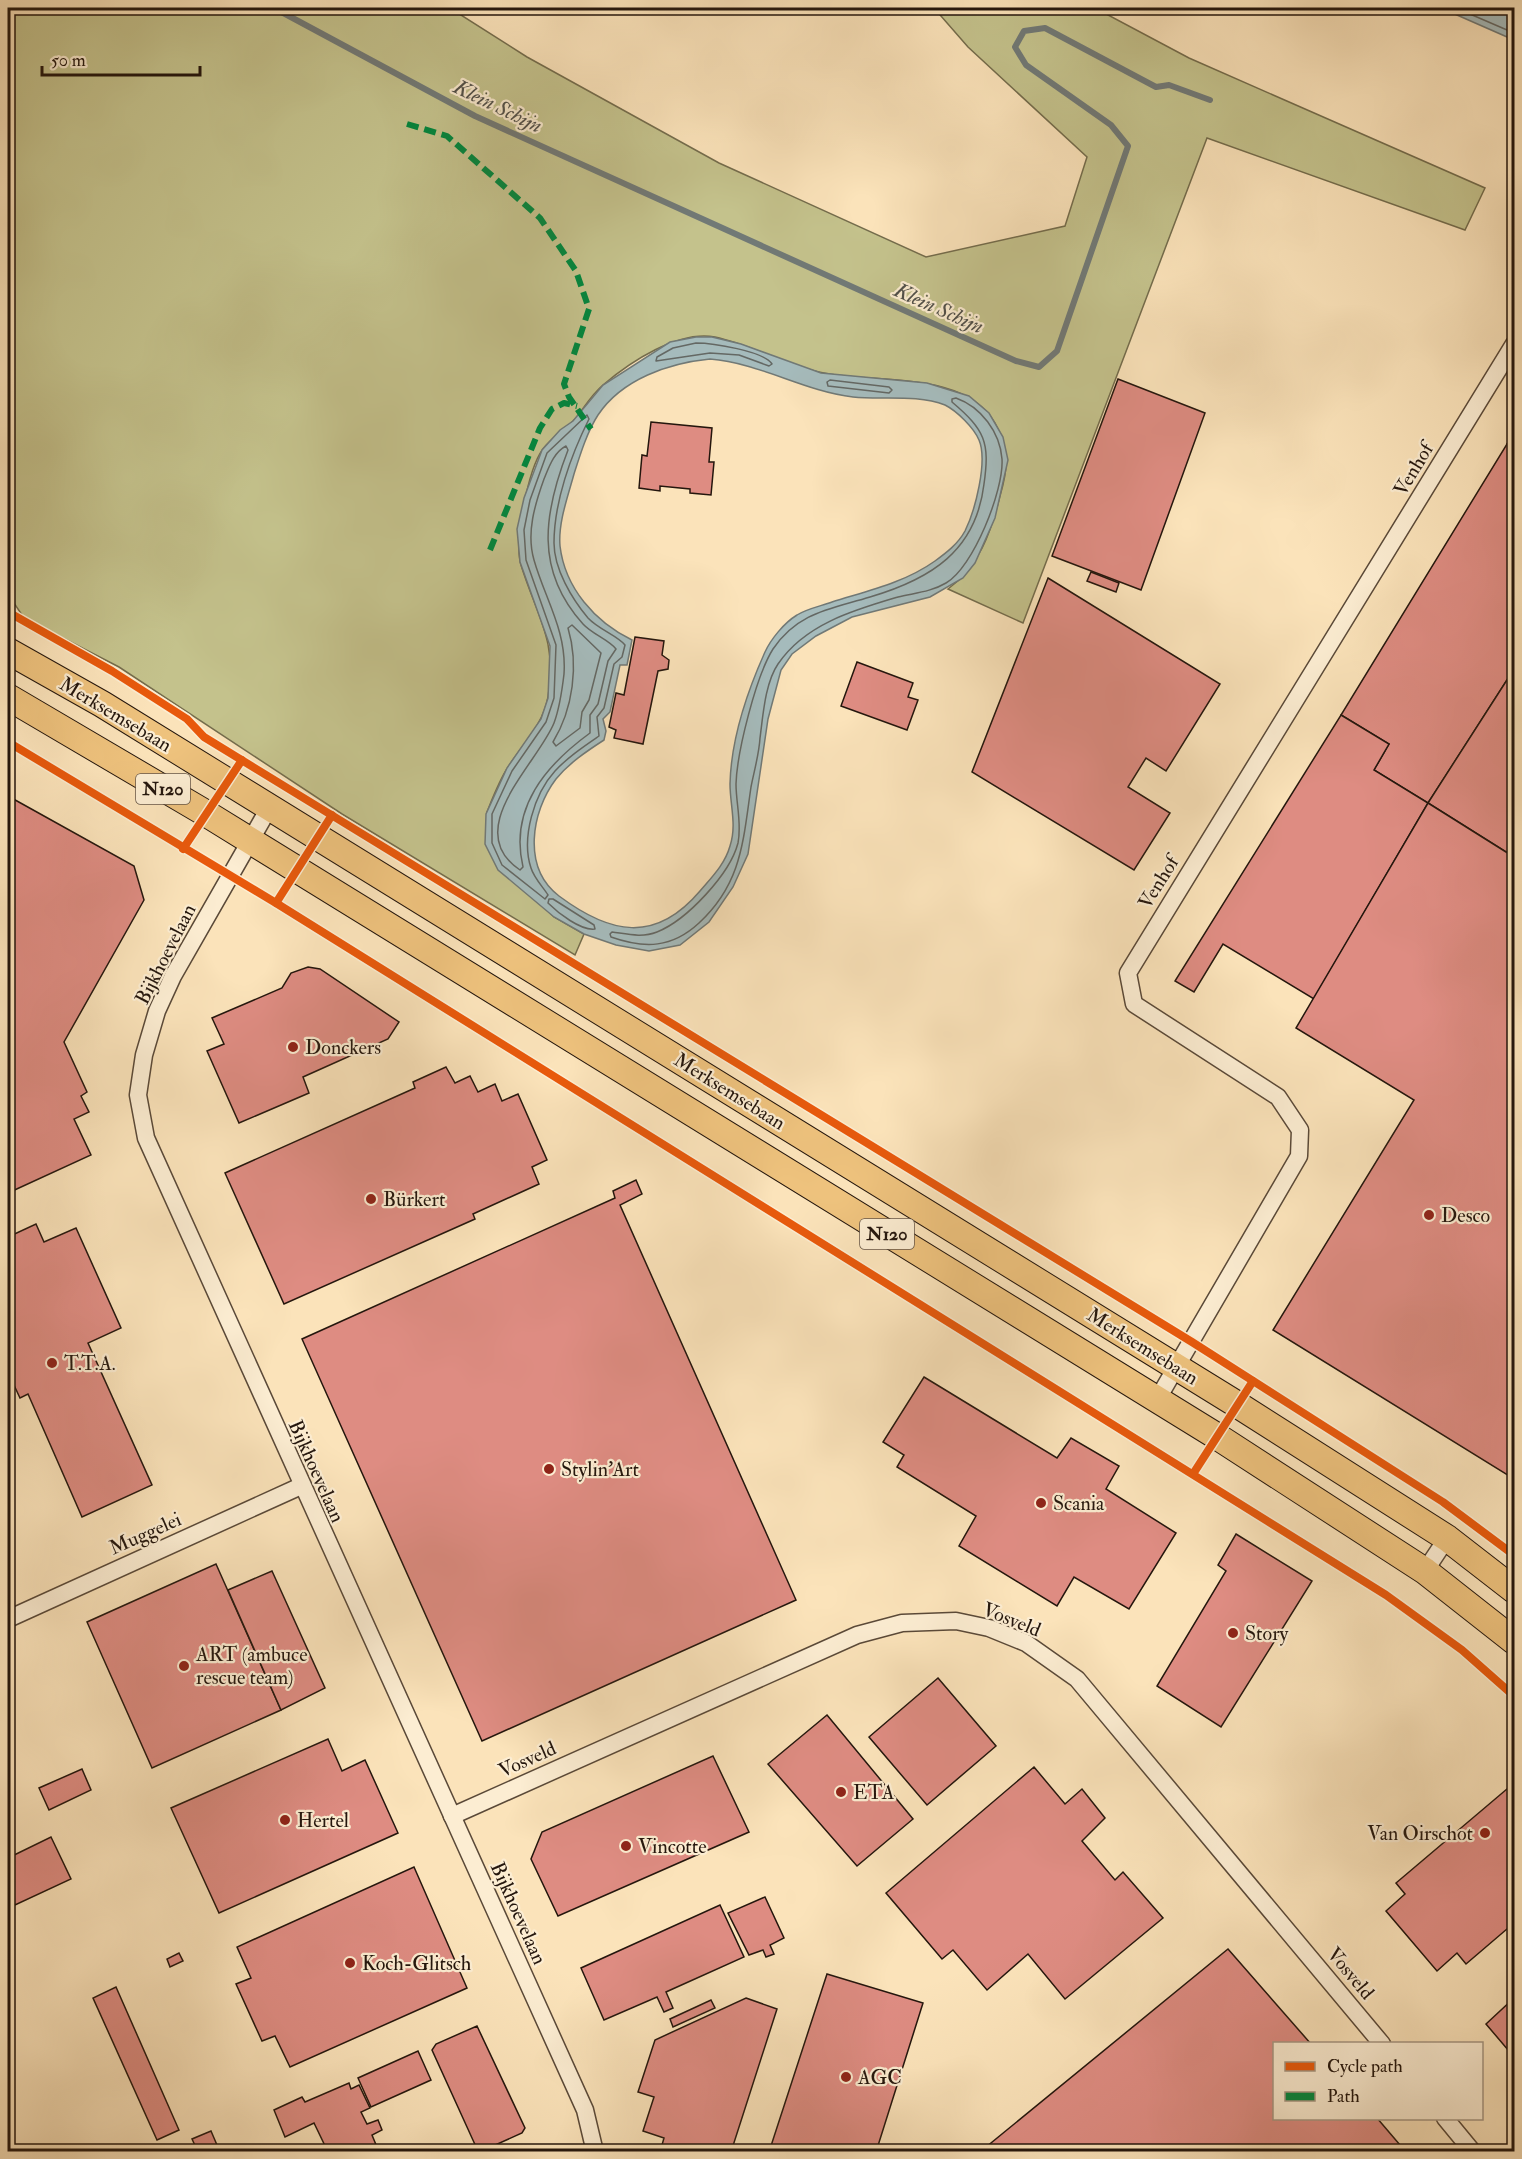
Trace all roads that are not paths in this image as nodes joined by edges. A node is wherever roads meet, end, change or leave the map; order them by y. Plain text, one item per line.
1 (1515, 344) edge
2 (8, 651) edge
3 (8, 696) edge
4 (269, 808) junction
5 (250, 841) junction
6 (1176, 1367) junction
7 (1157, 1400) junction
8 (301, 1486) junction
9 (1447, 1538) junction
10 (1425, 1571) junction
11 (1515, 1590) edge
12 (8, 1619) edge
13 (1515, 1641) edge
14 (452, 1816) junction
15 (1381, 2042) edge
16 (1447, 2120) edge
17 (595, 2151) edge
18 (1473, 2151) edge

1 - 6 street, Venhof
2 - 4 main road, Merksemsebaan / N120
3 - 5 main road, Merksemsebaan / N120
4 - 5 street, Bijkhoevelaan
4 - 6 main road, Merksemsebaan / N120
5 - 7 main road, Merksemsebaan / N120
5 - 8 street, Bijkhoevelaan
6 - 7 street, Venhof
6 - 9 main road, Merksemsebaan / N120
7 - 10 main road, Merksemsebaan / N120
8 - 12 street, Muggelei
8 - 14 street, Bijkhoevelaan
9 - 10 street
9 - 11 main road, Merksemsebaan / N120
10 - 13 main road, Merksemsebaan / N120
14 - 15 street, Vosveld
14 - 17 street, Bijkhoevelaan
16 - 18 street

